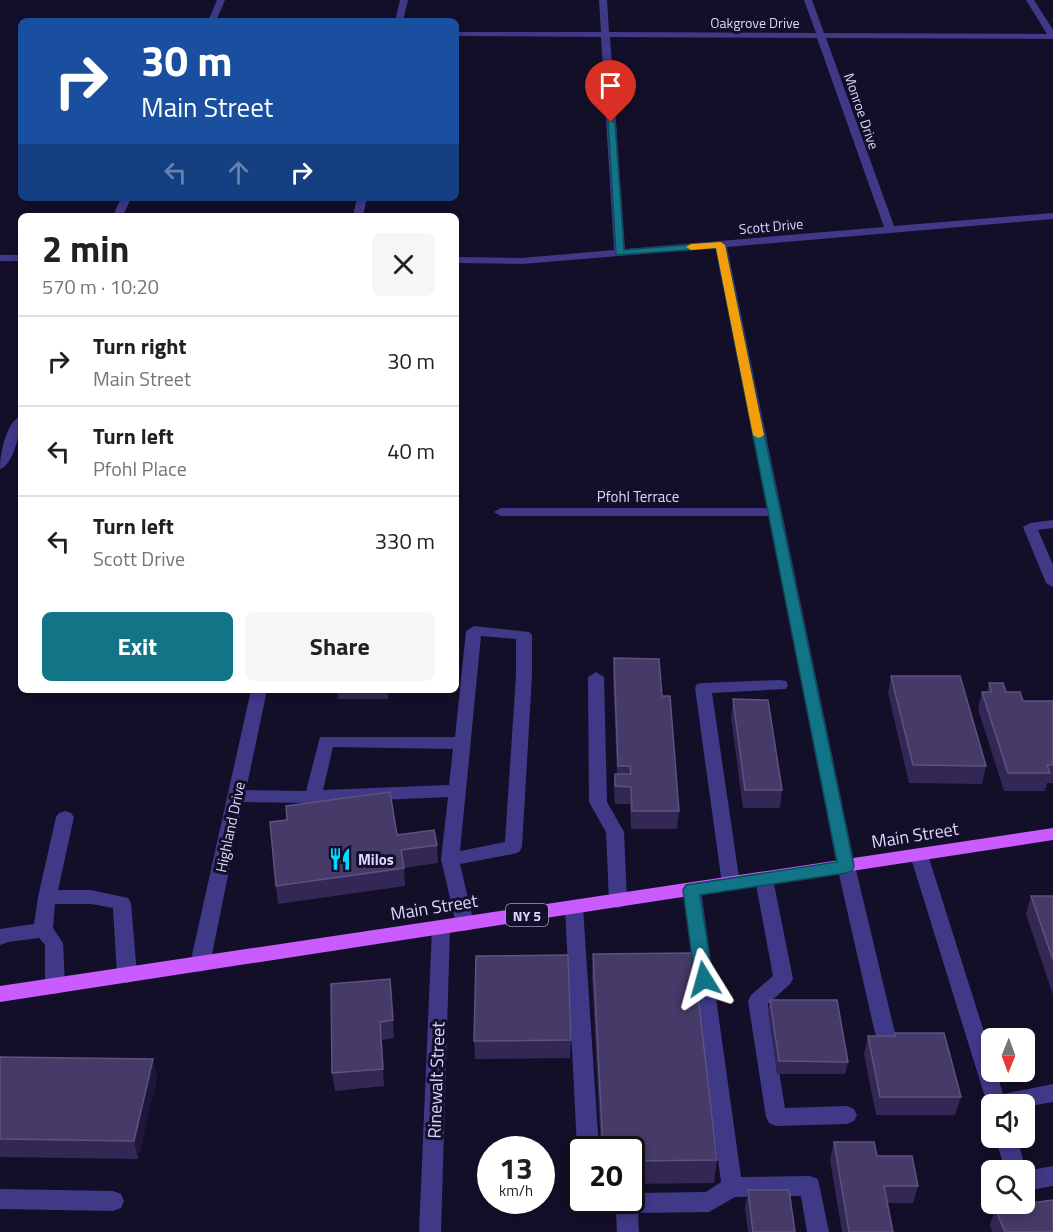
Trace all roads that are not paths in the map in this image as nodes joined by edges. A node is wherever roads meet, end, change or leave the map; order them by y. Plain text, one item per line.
1 (221, 0) edge
2 (404, 0) edge
3 (603, 0) edge
4 (808, 0) edge
5 (1030, 0) edge
6 (213, 18) edge
7 (400, 18) edge
8 (459, 34) edge
9 (605, 35) junction
10 (821, 36) junction
11 (1053, 37) edge
12 (1053, 216) edge
13 (890, 230) junction
14 (721, 245) junction
15 (620, 253) junction
16 (0, 258) edge
17 (18, 258) edge
18 (459, 260) edge
19 (18, 426) edge
20 (0, 465) edge
21 (501, 512) dead end
22 (775, 512) junction
23 (1053, 524) edge
24 (1053, 583) edge
25 (596, 677) dead end
26 (780, 685) dead end
27 (258, 693) edge
28 (462, 743) junction
29 (457, 791) junction
30 (236, 796) junction
31 (313, 797) junction
32 (65, 817) dead end
33 (1053, 834) edge
34 (919, 855) junction
35 (450, 859) junction
36 (846, 866) junction
37 (764, 879) junction
38 (730, 884) junction
39 (692, 890) junction
40 (47, 897) junction
41 (618, 901) junction
42 (574, 907) junction
43 (465, 924) junction
44 (441, 927) junction
45 (43, 930) junction
46 (0, 938) edge
47 (200, 964) junction
48 (127, 975) junction
49 (56, 986) junction
50 (0, 994) edge
51 (885, 1033) edge
52 (1053, 1093) edge
53 (993, 1094) edge
54 (1035, 1096) edge
55 (848, 1115) dead end
56 (587, 1136) edge
57 (1053, 1176) edge
58 (1035, 1179) edge
59 (732, 1187) junction
60 (0, 1199) edge
61 (113, 1201) dead end
62 (645, 1203) edge
63 (627, 1214) edge
64 (430, 1232) edge
65 (628, 1232) edge
66 (818, 1232) edge

1 - 6 street
2 - 7 street
3 - 9 street
4 - 10 street, Monroe Drive
5 - 11 street
8 - 9 street, Oakgrove Drive
9 - 10 street, Oakgrove Drive
9 - 15 street
10 - 11 street, Oakgrove Drive
10 - 13 street, Monroe Drive
12 - 13 street, Scott Drive
13 - 14 street, Scott Drive
14 - 15 street, Scott Drive
14 - 22 street
15 - 18 street, Scott Drive
16 - 17 street
19 - 20 street
21 - 22 street, Pfohl Terrace
22 - 36 street
23 - 24 street
25 - 41 street
26 - 38 street
27 - 30 street, Highland Drive
28 - 29 street
28 - 31 street
28 - 35 street
29 - 31 street
29 - 35 street
30 - 31 street
30 - 47 street, Highland Drive
32 - 40 street
33 - 34 main road, Main Street / NY 5
34 - 36 main road, Main Street / NY 5
34 - 53 street
35 - 43 street
36 - 37 main road, Main Street / NY 5
36 - 51 street
37 - 38 main road, Main Street / NY 5
37 - 55 street
38 - 39 main road, Main Street / NY 5
39 - 41 main road, Main Street / NY 5
39 - 59 street
40 - 45 street
40 - 48 street
41 - 42 main road, Main Street / NY 5
42 - 43 main road, Main Street / NY 5
42 - 56 street
43 - 44 main road, Main Street / NY 5
44 - 47 main road, Main Street / NY 5
44 - 64 street, Rinewalt Street
45 - 46 street
45 - 49 street
47 - 48 main road, Main Street / NY 5
48 - 49 main road, Main Street / NY 5
49 - 50 main road, Main Street / NY 5
52 - 54 street
57 - 58 street
59 - 62 street
59 - 66 street
60 - 61 street
63 - 65 street

